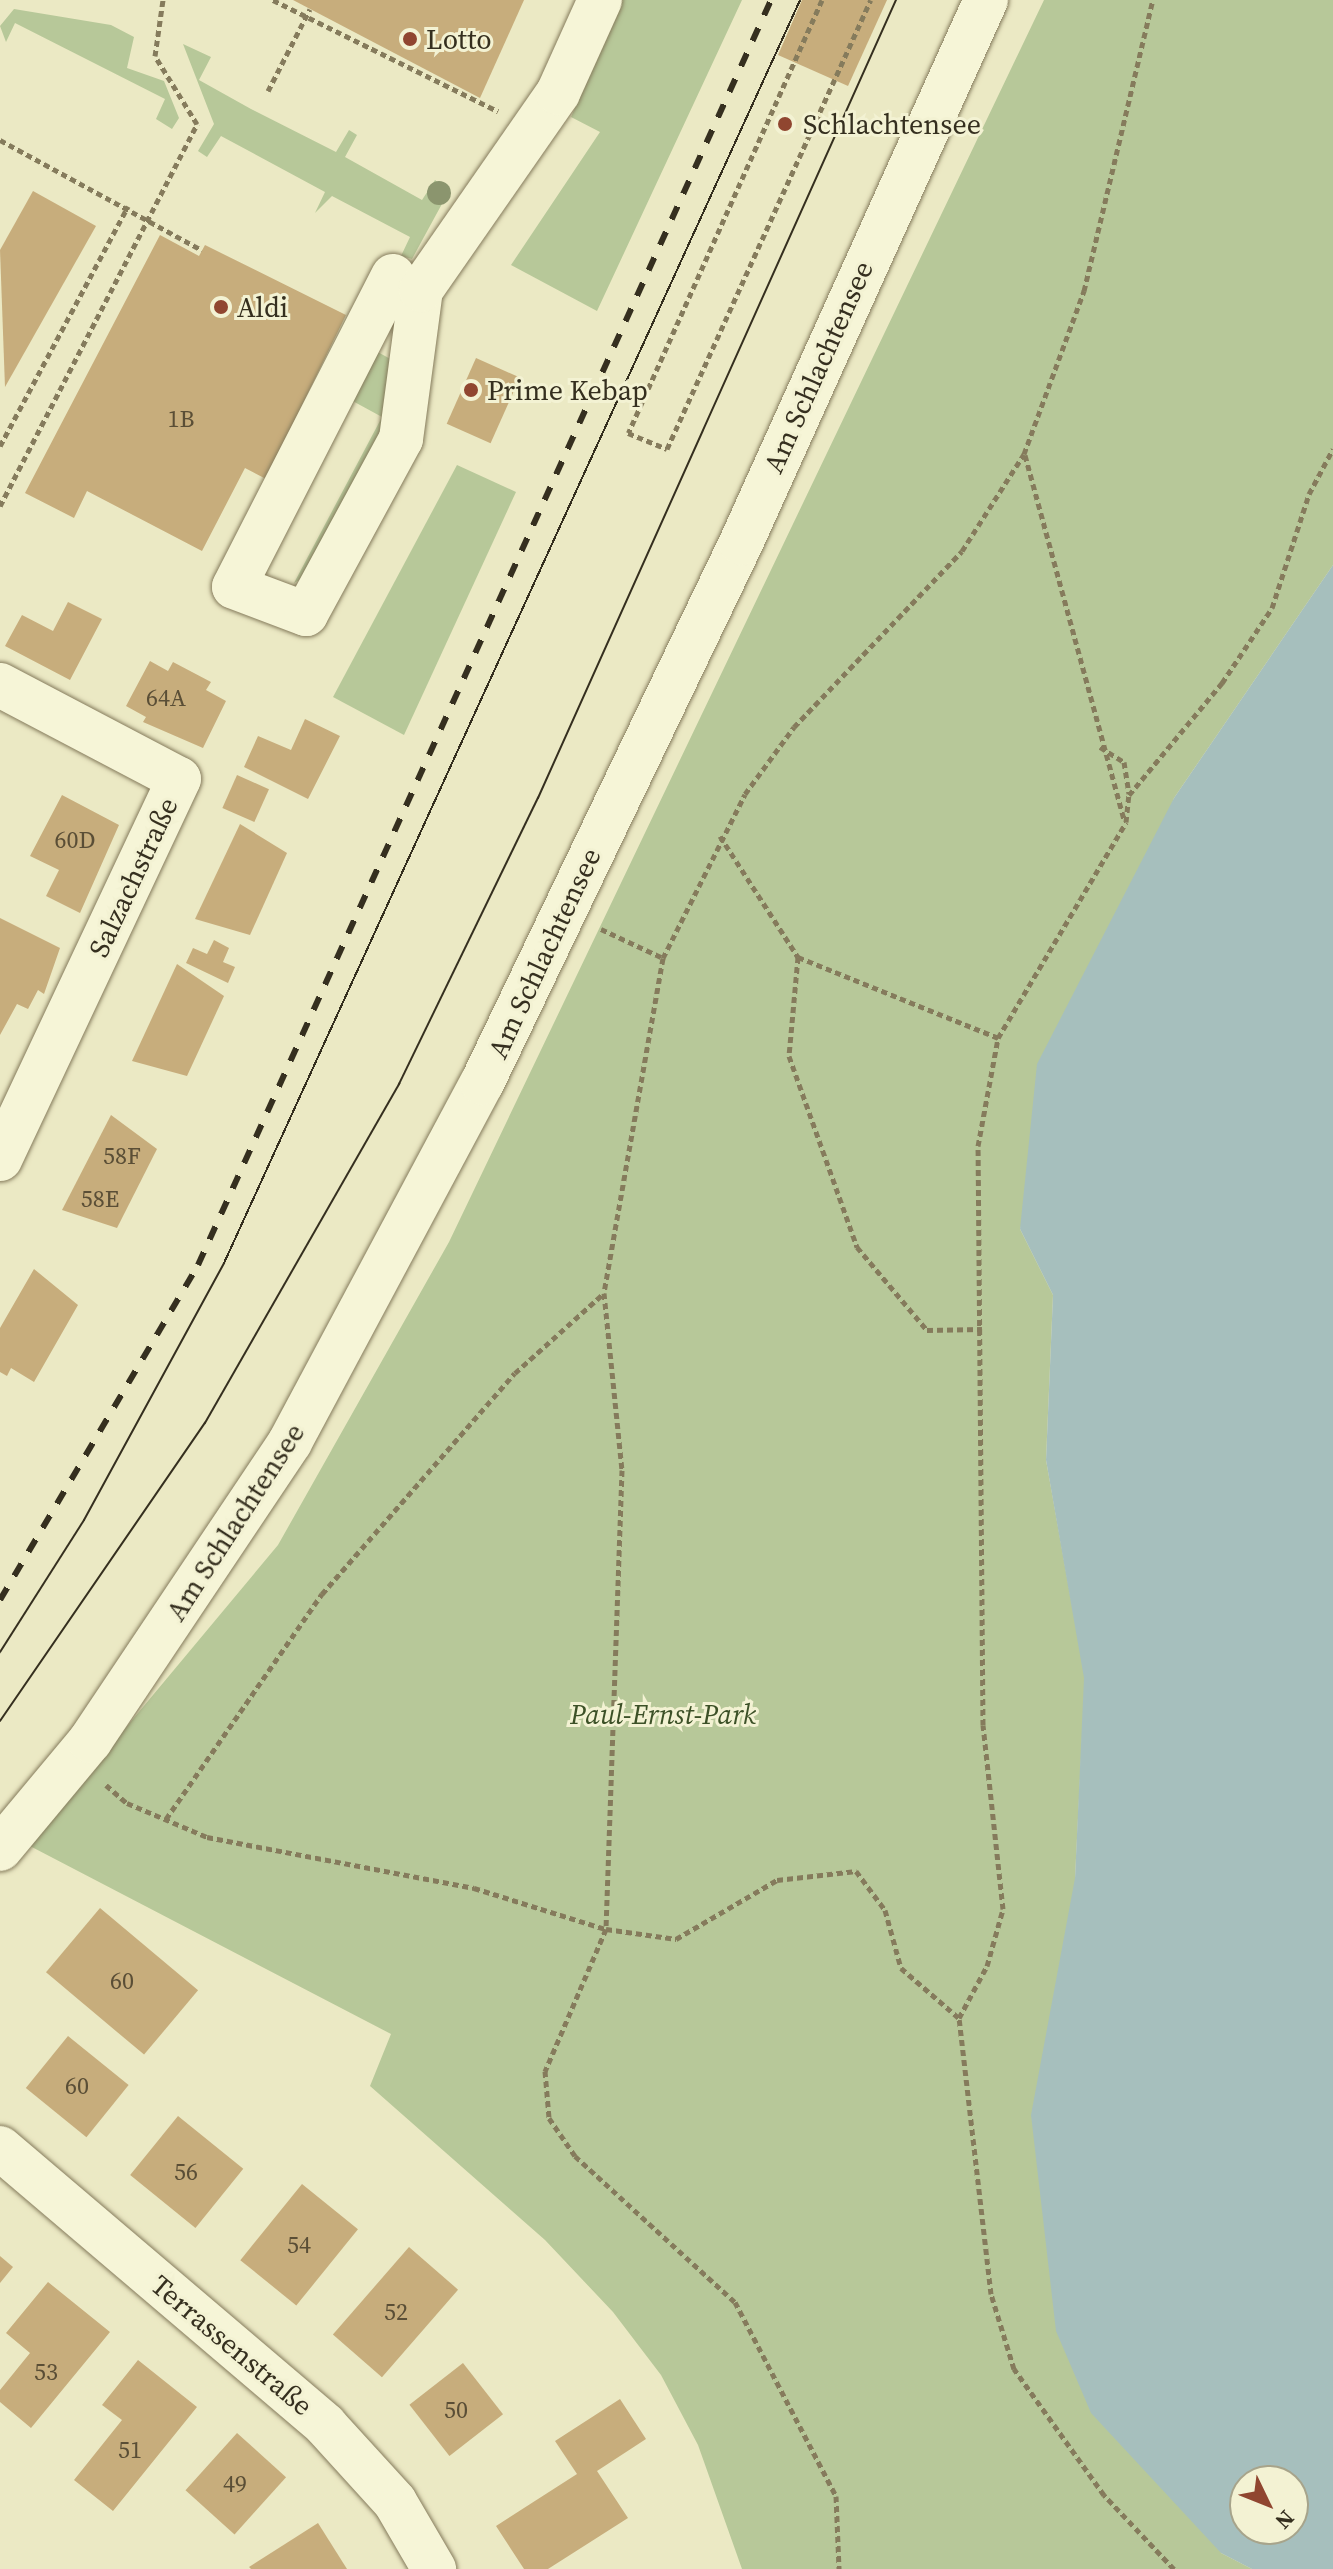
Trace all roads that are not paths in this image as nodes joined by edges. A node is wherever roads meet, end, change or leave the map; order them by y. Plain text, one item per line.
1 (600, 0) edge
2 (986, 0) edge
3 (393, 276) dead end
4 (0, 685) edge
5 (0, 1159) edge
6 (0, 1849) edge
7 (0, 2148) edge
8 (434, 2569) edge

1 - 3 street
2 - 6 street, Am Schlachtensee
4 - 5 street, Salzachstraße
7 - 8 street, Terrassenstraße

